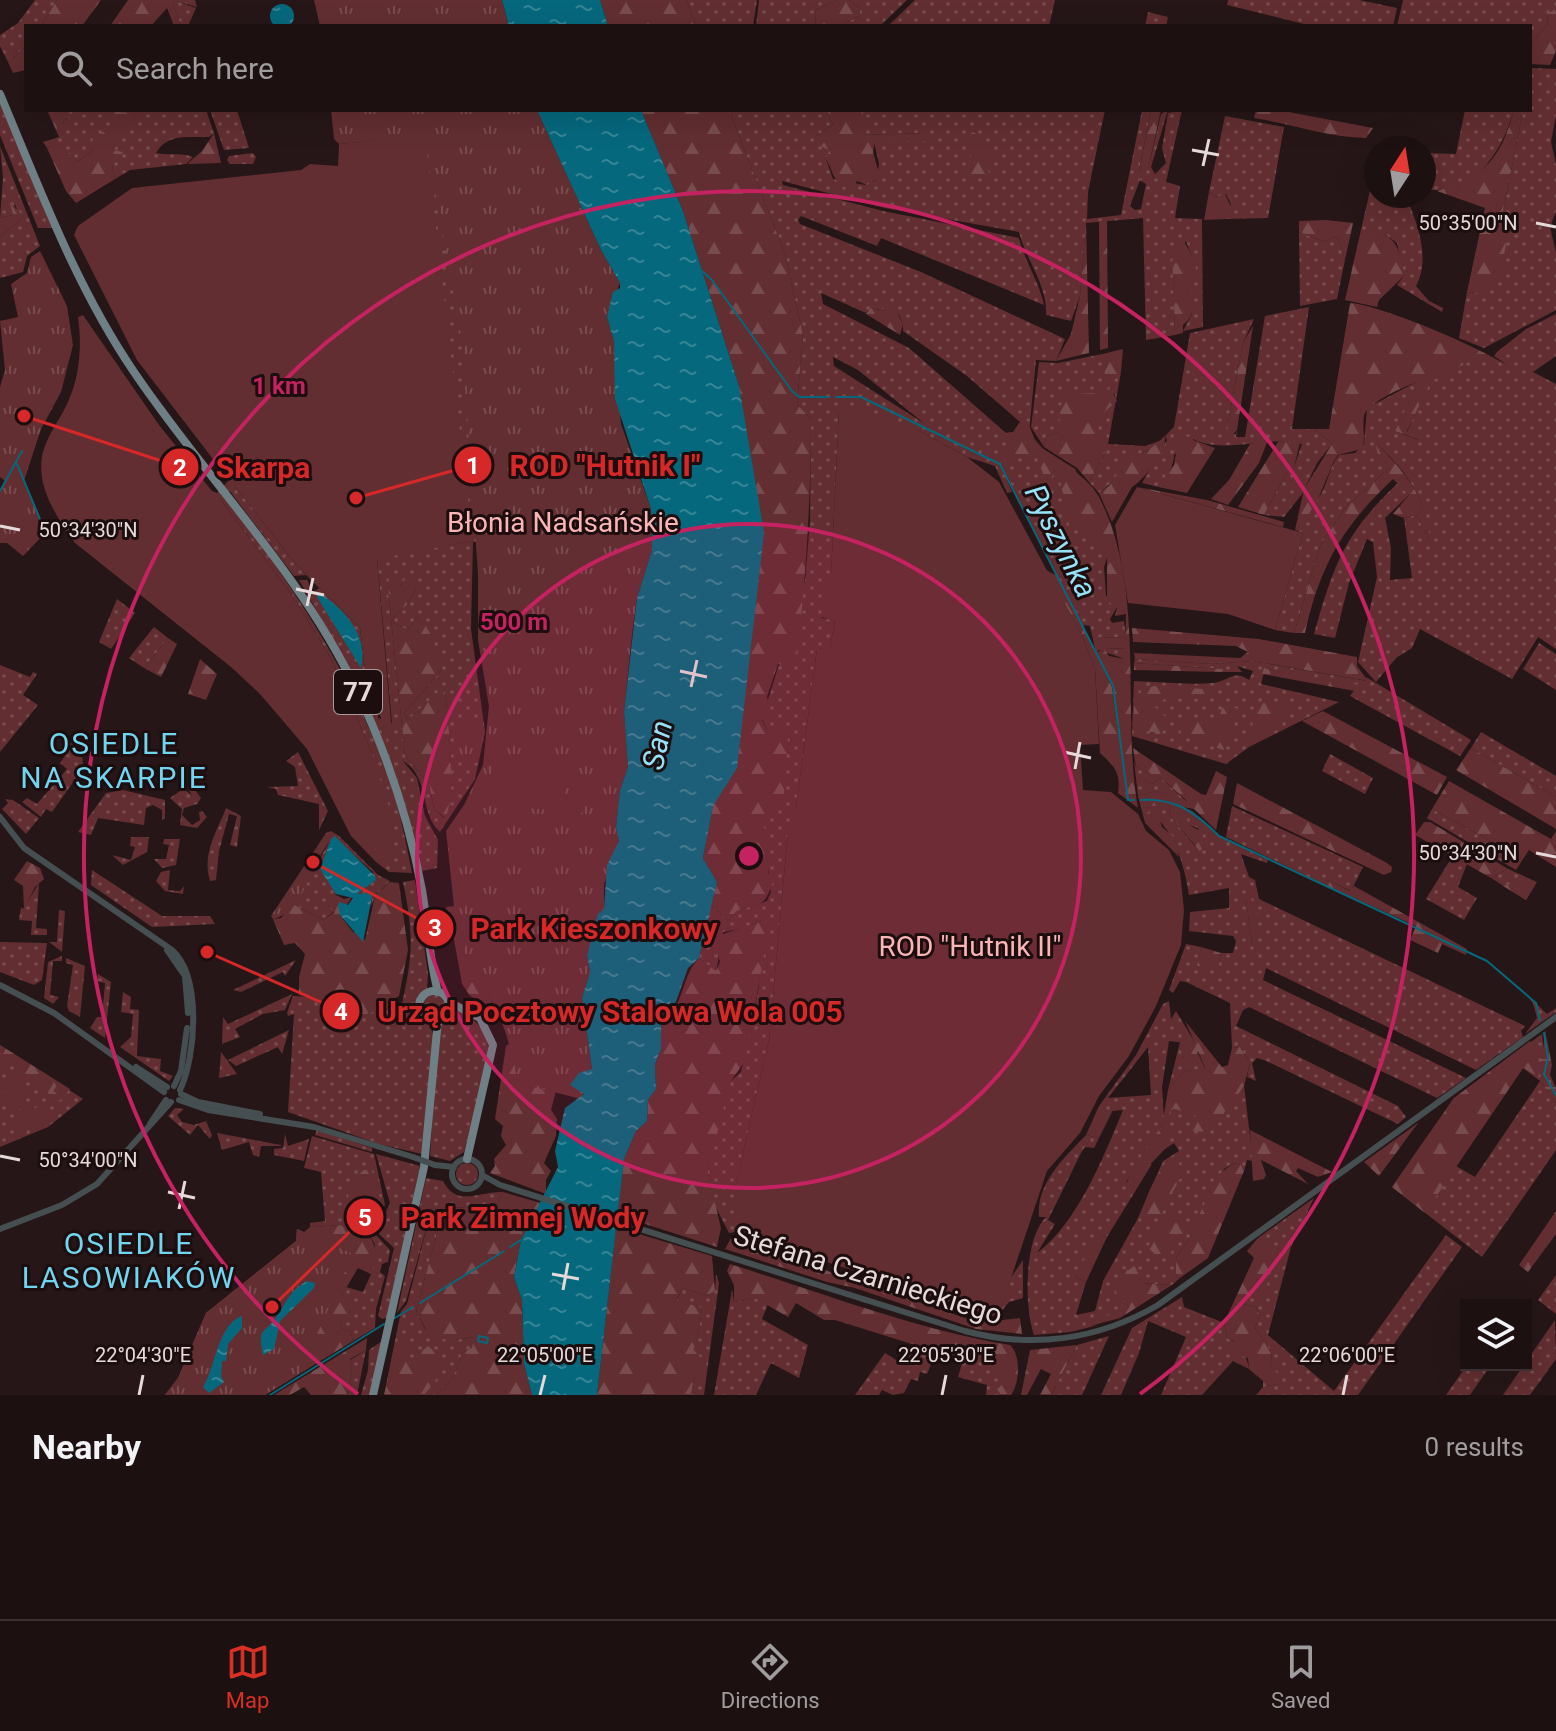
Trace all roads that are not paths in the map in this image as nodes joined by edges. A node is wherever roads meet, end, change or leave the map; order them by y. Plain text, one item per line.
1 (0, 94) edge
2 (0, 817) edge
3 (165, 947) junction
4 (0, 985) edge
5 (434, 992) junction
6 (449, 1006) junction
7 (1556, 1017) edge
8 (434, 1020) junction
9 (185, 1076) junction
10 (173, 1094) junction
11 (205, 1104) junction
12 (278, 1120) junction
13 (470, 1160) junction
14 (453, 1170) junction
15 (481, 1178) junction
16 (0, 1229) edge
17 (373, 1395) edge

1 - 5 main road, 77
2 - 3 street
3 - 9 street
3 - 10 street
4 - 10 street
5 - 6 main road
5 - 8 main road, 77
6 - 8 main road
6 - 13 main road
7 - 15 street, Stefana Czarnieckiego
8 - 17 main road, 77
9 - 10 street
9 - 11 street
10 - 11 street
10 - 12 street
10 - 16 street
11 - 12 street
12 - 14 street, bridge
13 - 14 street
13 - 15 street
14 - 15 street

